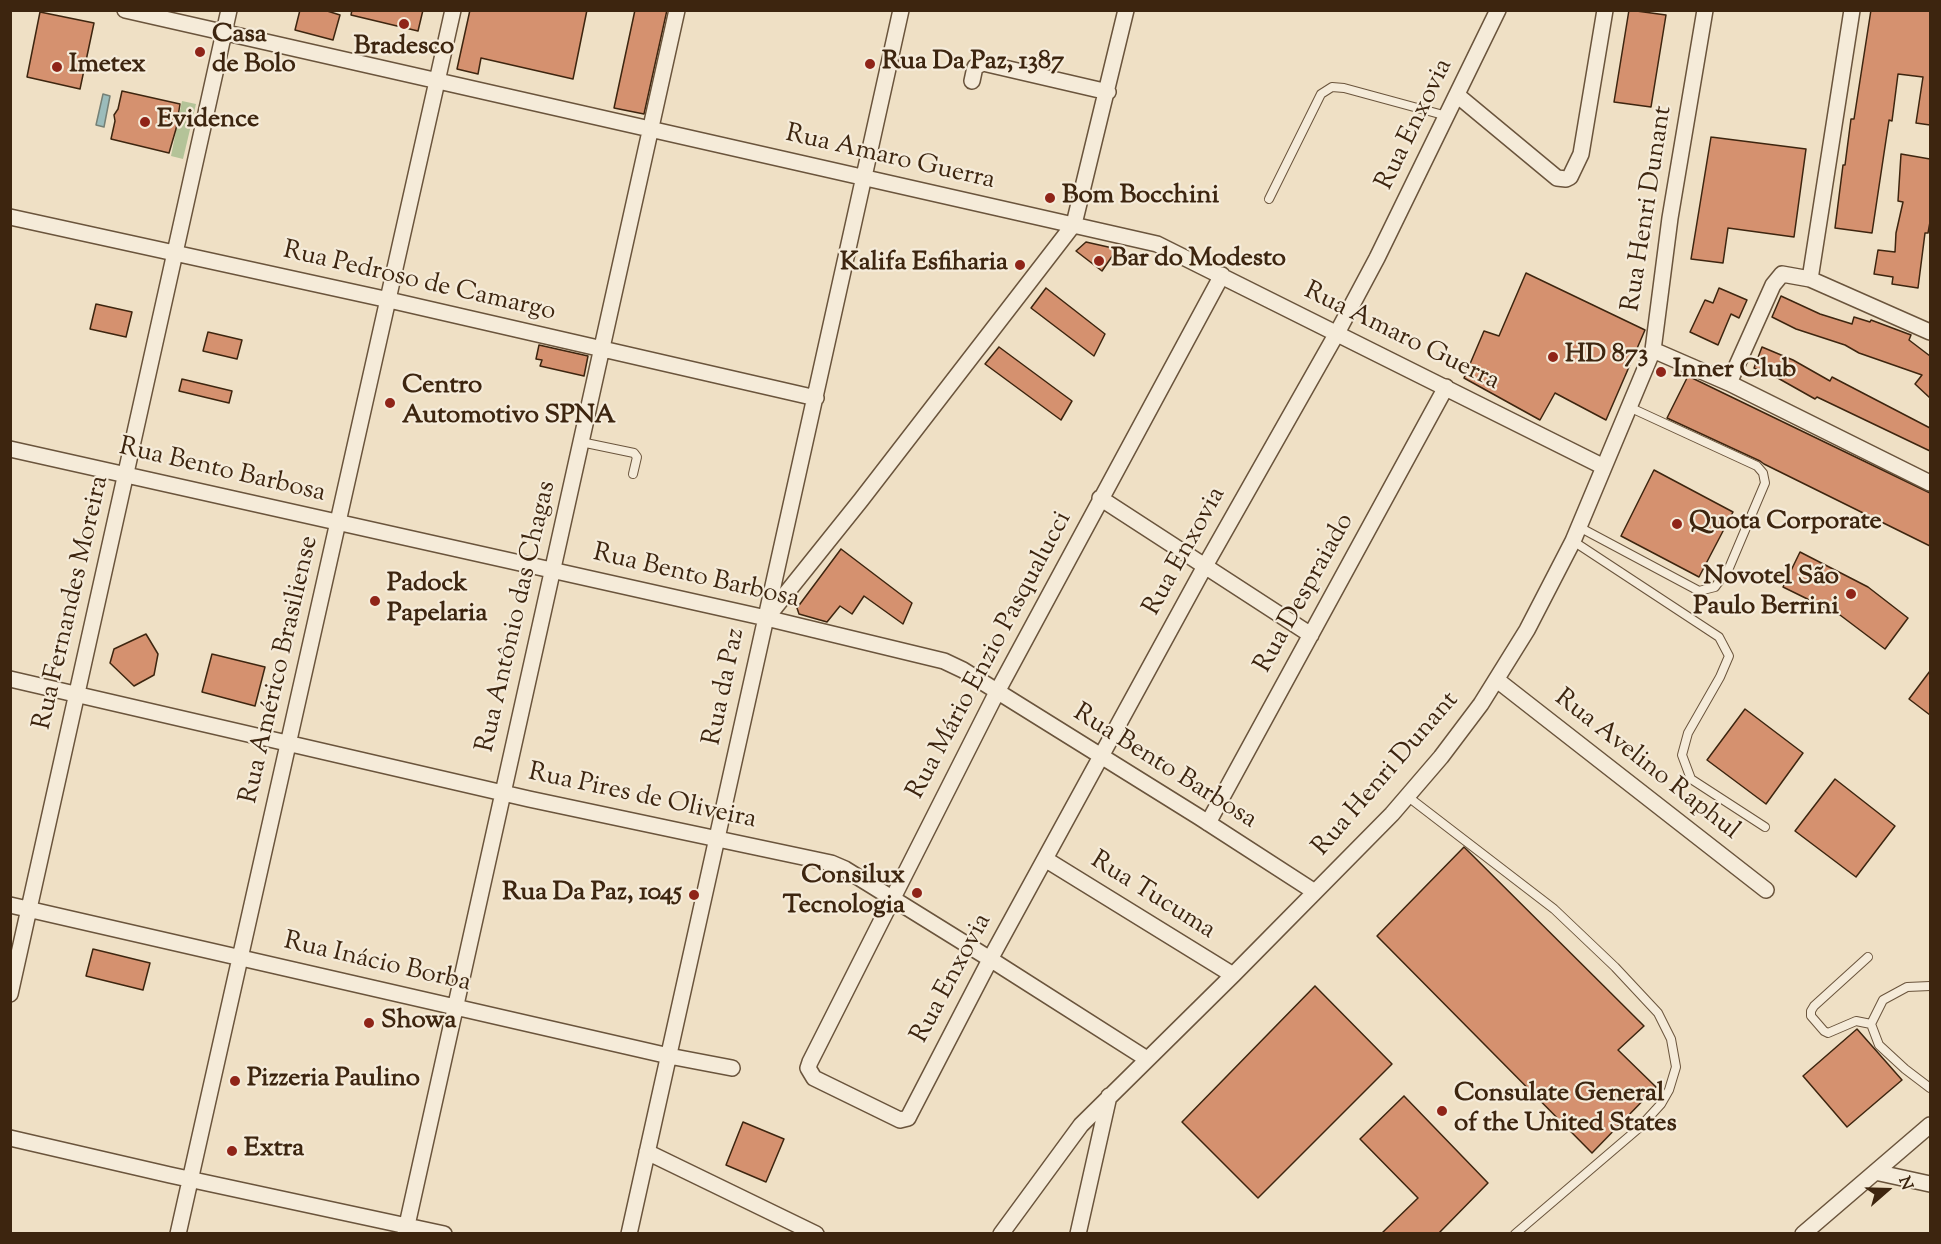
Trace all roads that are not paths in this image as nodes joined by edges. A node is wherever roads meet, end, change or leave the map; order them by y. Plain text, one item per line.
1 (125, 10) edge
2 (229, 10) edge
3 (453, 10) edge
4 (677, 10) edge
5 (902, 10) edge
6 (1126, 10) edge
7 (1498, 10) edge
8 (1605, 10) edge
9 (1706, 10) edge
10 (1852, 10) edge
11 (224, 34) junction
12 (972, 81) dead end
13 (436, 82) junction
14 (1108, 92) junction
15 (1457, 95) junction
16 (1447, 116) junction
17 (651, 129) junction
18 (864, 178) junction
19 (1269, 199) dead end
20 (10, 217) edge
21 (1074, 224) junction
22 (175, 252) junction
23 (1222, 275) junction
24 (1810, 279) junction
25 (389, 300) junction
26 (1930, 332) edge
27 (1337, 333) junction
28 (602, 350) junction
29 (1653, 350) junction
30 (1729, 383) junction
31 (1446, 387) junction
32 (816, 398) junction
33 (1629, 407) junction
34 (581, 442) junction
35 (10, 449) edge
36 (1604, 467) junction
37 (633, 474) dead end
38 (126, 475) junction
39 (1930, 483) edge
40 (1100, 498) junction
41 (338, 523) junction
42 (1576, 534) junction
43 (1205, 566) junction
44 (553, 571) junction
45 (766, 618) junction
46 (1311, 635) junction
47 (10, 679) edge
48 (1497, 680) junction
49 (997, 692) junction
50 (77, 693) junction
51 (289, 744) junction
52 (1101, 757) junction
53 (503, 792) junction
54 (1407, 796) junction
55 (1208, 823) junction
56 (1765, 827) dead end
57 (717, 839) junction
58 (1045, 859) junction
59 (1766, 890) dead end
60 (1315, 892) junction
61 (893, 898) junction
62 (10, 905) edge
63 (30, 909) junction
64 (239, 957) junction
65 (1868, 957) dead end
66 (990, 959) junction
67 (1233, 975) junction
68 (1930, 986) edge
69 (10, 994) edge
70 (454, 1007) junction
71 (1871, 1024) junction
72 (669, 1056) junction
73 (1147, 1059) junction
74 (732, 1068) dead end
75 (1930, 1088) edge
76 (1109, 1096) junction
77 (910, 1114) joint
78 (1930, 1125) edge
79 (10, 1138) edge
80 (647, 1152) junction
81 (1875, 1172) junction
82 (190, 1179) junction
83 (1930, 1184) edge
84 (406, 1230) edge
85 (178, 1233) edge
86 (444, 1233) edge
87 (629, 1233) edge
88 (816, 1233) edge
89 (1001, 1233) edge
90 (1078, 1233) edge
91 (1515, 1233) edge
92 (1803, 1233) edge

1 - 11 street, Rua Amaro Guerra
2 - 11 street, Rua Fernandes Moreira
3 - 13 street, Rua Américo Brasiliense
4 - 17 street, Rua Antônio das Chagas
5 - 18 street, Rua da Paz
6 - 14 street
7 - 15 street, Rua Enxovia
8 - 15 street
9 - 29 street, Rua Henri Dunant
10 - 24 street
11 - 13 street, Rua Amaro Guerra
11 - 22 street, Rua Fernandes Moreira
12 - 14 street
13 - 17 street, Rua Amaro Guerra
13 - 25 street, Rua Américo Brasiliense
14 - 21 street
15 - 16 street, Rua Enxovia
16 - 19 lane
16 - 27 street, Rua Enxovia
17 - 18 street, Rua Amaro Guerra
17 - 28 street, Rua Antônio das Chagas
18 - 21 street, Rua Amaro Guerra
18 - 32 street, Rua da Paz
20 - 22 street, Rua Pedroso de Camargo
21 - 23 street, Rua Amaro Guerra
21 - 45 street
22 - 25 street, Rua Pedroso de Camargo
22 - 38 street, Rua Fernandes Moreira
23 - 27 street, Rua Amaro Guerra
23 - 40 street, Rua Mário Enzio Pasqualucci
24 - 26 street
24 - 30 street
25 - 28 street, Rua Pedroso de Camargo
25 - 41 street, Rua Américo Brasiliense
27 - 31 street, Rua Amaro Guerra
27 - 43 street, Rua Enxovia
28 - 32 street, Rua Pedroso de Camargo
28 - 34 street, Rua Antônio das Chagas
29 - 30 street
29 - 33 street, Rua Henri Dunant
30 - 39 street
31 - 36 street, Rua Amaro Guerra
31 - 46 street, Rua Despraiado
32 - 45 street, Rua da Paz
33 - 36 street, Rua Henri Dunant
33 - 42 lane
34 - 37 lane
34 - 44 street, Rua Antônio das Chagas
35 - 38 street, Rua Bento Barbosa
36 - 42 street, Rua Henri Dunant
38 - 41 street, Rua Bento Barbosa
38 - 50 street, Rua Fernandes Moreira
40 - 43 street
40 - 49 street, Rua Mário Enzio Pasqualucci
41 - 44 street, Rua Bento Barbosa
41 - 51 street, Rua Américo Brasiliense
42 - 48 street, Rua Henri Dunant
42 - 56 lane
43 - 46 street
43 - 52 street, Rua Enxovia
44 - 45 street, Rua Bento Barbosa
44 - 53 street, Rua Antônio das Chagas
45 - 49 street, Rua Bento Barbosa
45 - 57 street, Rua da Paz
46 - 55 street, Rua Despraiado
47 - 50 street, Rua Pires de Oliveira
48 - 54 street, Rua Henri Dunant
48 - 59 street, Rua Avelino Raphul
49 - 52 street, Rua Bento Barbosa
49 - 61 street, Rua Mário Enzio Pasqualucci
50 - 51 street, Rua Pires de Oliveira
50 - 63 street, Rua Fernandes Moreira
51 - 53 street, Rua Pires de Oliveira
51 - 64 street, Rua Américo Brasiliense
52 - 55 street, Rua Bento Barbosa
52 - 58 street, Rua Enxovia
53 - 57 street, Rua Pires de Oliveira
53 - 70 street, Rua Antônio das Chagas
54 - 60 street, Rua Henri Dunant
54 - 91 lane
55 - 60 street, Rua Bento Barbosa
57 - 61 street, Rua Pires de Oliveira
57 - 72 street, Rua da Paz
58 - 66 street, Rua Enxovia
58 - 67 street, Rua Tucuma
60 - 67 street, Rua Henri Dunant
61 - 66 street, Rua Pires de Oliveira
61 - 77 street, Rua Mário Enzio Pasqualucci
62 - 63 street, Rua Inácio Borba
63 - 64 street, Rua Inácio Borba
63 - 69 street, Rua Fernandes Moreira
64 - 70 street, Rua Inácio Borba
64 - 82 street, Rua Américo Brasiliense
65 - 71 lane
66 - 73 street, Rua Pires de Oliveira
66 - 77 street, Rua Enxovia
67 - 73 street, Rua Henri Dunant
68 - 71 lane
70 - 72 street, Rua Inácio Borba
70 - 84 street, Rua Antônio das Chagas
71 - 75 lane
72 - 74 street, Rua Inácio Borba
72 - 80 street, Rua da Paz
73 - 76 street, Rua Henri Dunant
76 - 89 street, Rua Henri Dunant
76 - 90 street
78 - 81 street
79 - 82 street
80 - 87 street, Rua da Paz
80 - 88 street
81 - 83 street
81 - 92 street
82 - 84 street
82 - 85 street, Rua Américo Brasiliense
84 - 86 street

